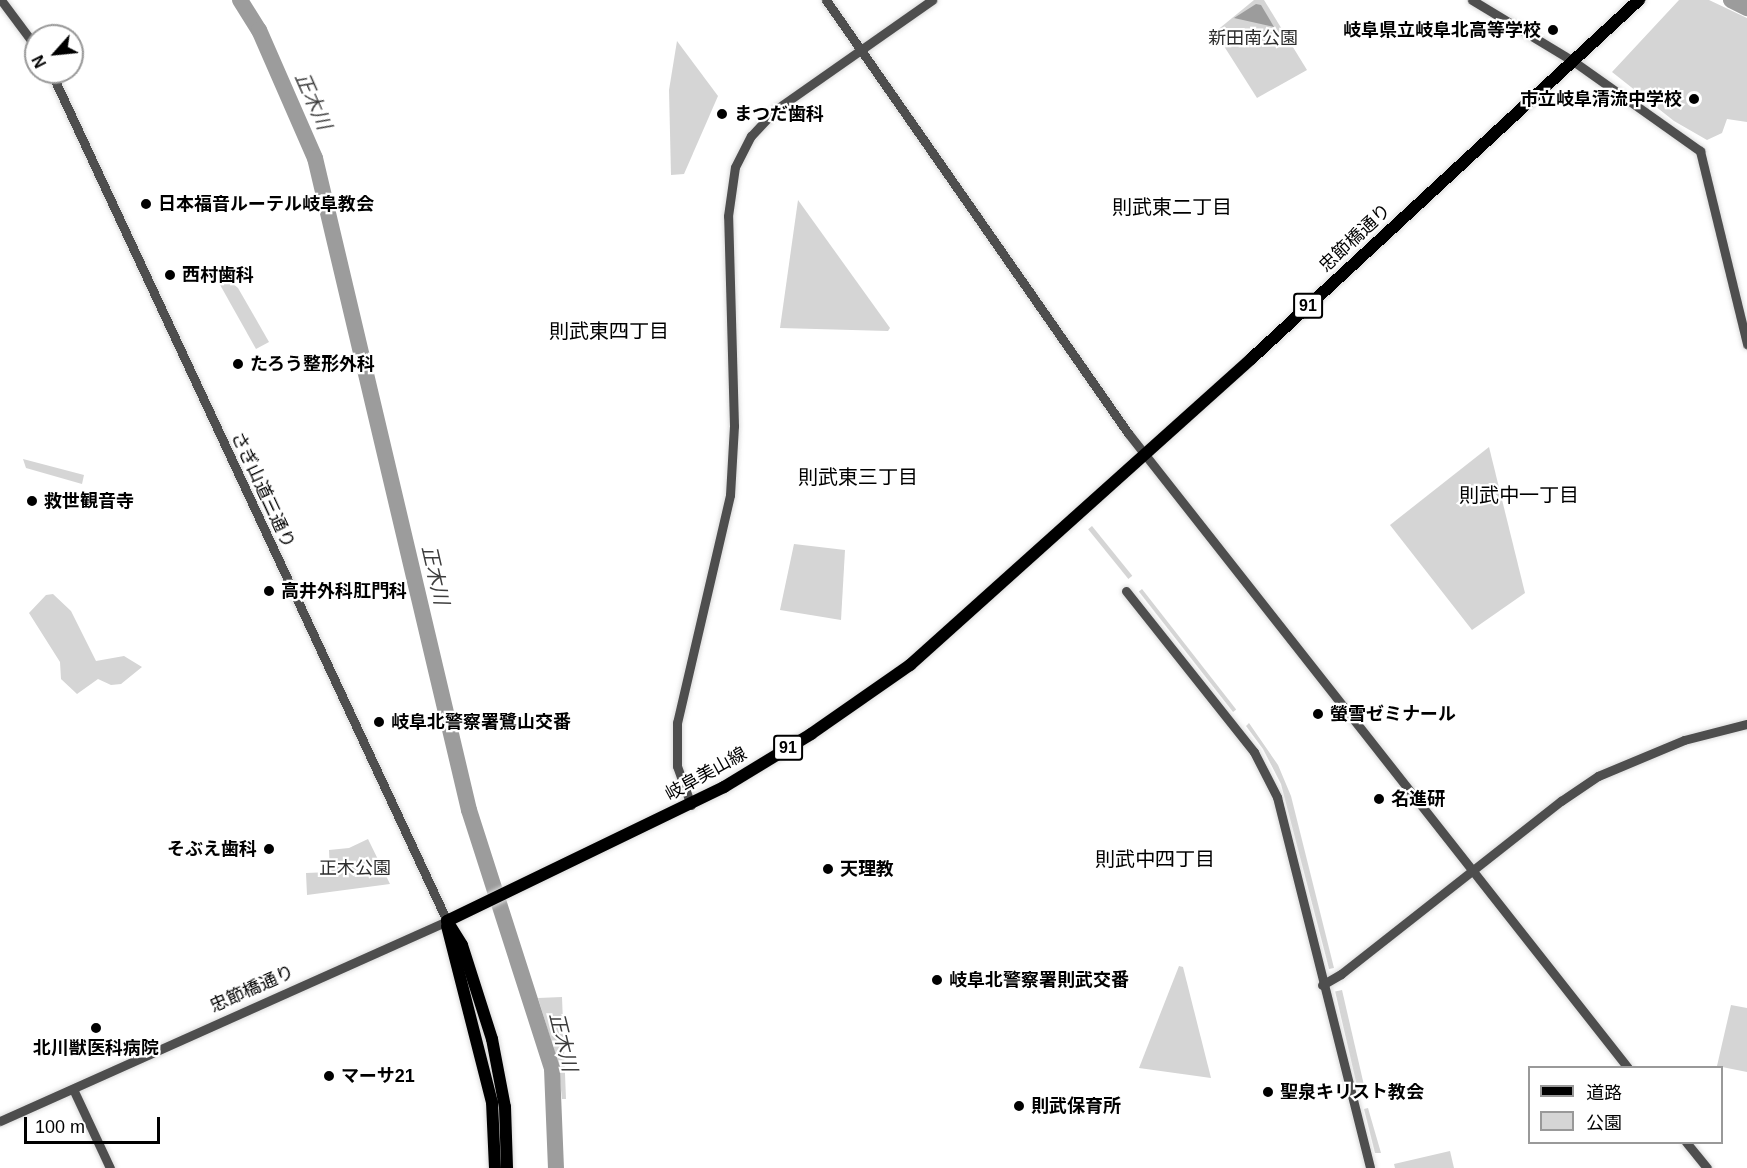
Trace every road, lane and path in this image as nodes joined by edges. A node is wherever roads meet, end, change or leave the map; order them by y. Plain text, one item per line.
1 (1, 0) edge
2 (826, 0) edge
3 (932, 0) edge
4 (1472, 0) edge
5 (1639, 0) edge
6 (24, 31) edge
7 (860, 50) junction
8 (1573, 61) junction
9 (57, 84) edge
10 (1747, 344) edge
11 (1144, 455) junction
12 (1041, 550) joint
13 (1126, 591) dead end
14 (1747, 724) edge
15 (690, 805) junction
16 (1472, 871) junction
17 (447, 921) junction
18 (1322, 985) junction
19 (1626, 1066) edge
20 (73, 1089) junction
21 (0, 1121) edge
22 (1687, 1144) edge
23 (110, 1168) edge
24 (495, 1168) edge
25 (507, 1168) edge
26 (1370, 1168) edge
27 (1707, 1168) edge

1 - 6 street
2 - 7 street
3 - 7 street
4 - 8 street
5 - 8 main road, 忠節橋通り / 91
7 - 11 street
7 - 15 street
8 - 10 street
8 - 11 main road, 忠節橋通り / 91
9 - 17 street, さぎ山道三通り
11 - 12 main road, 忠節橋通り / 91
11 - 16 street
12 - 15 main road, 岐阜美山線 / 91
13 - 18 street
14 - 16 street
15 - 17 main road, 岐阜美山線 / 91
16 - 18 street
16 - 19 street
17 - 20 street, 忠節橋通り
17 - 24 main road
17 - 25 main road
18 - 26 street
20 - 21 street, 忠節橋通り
20 - 23 street
22 - 27 street

